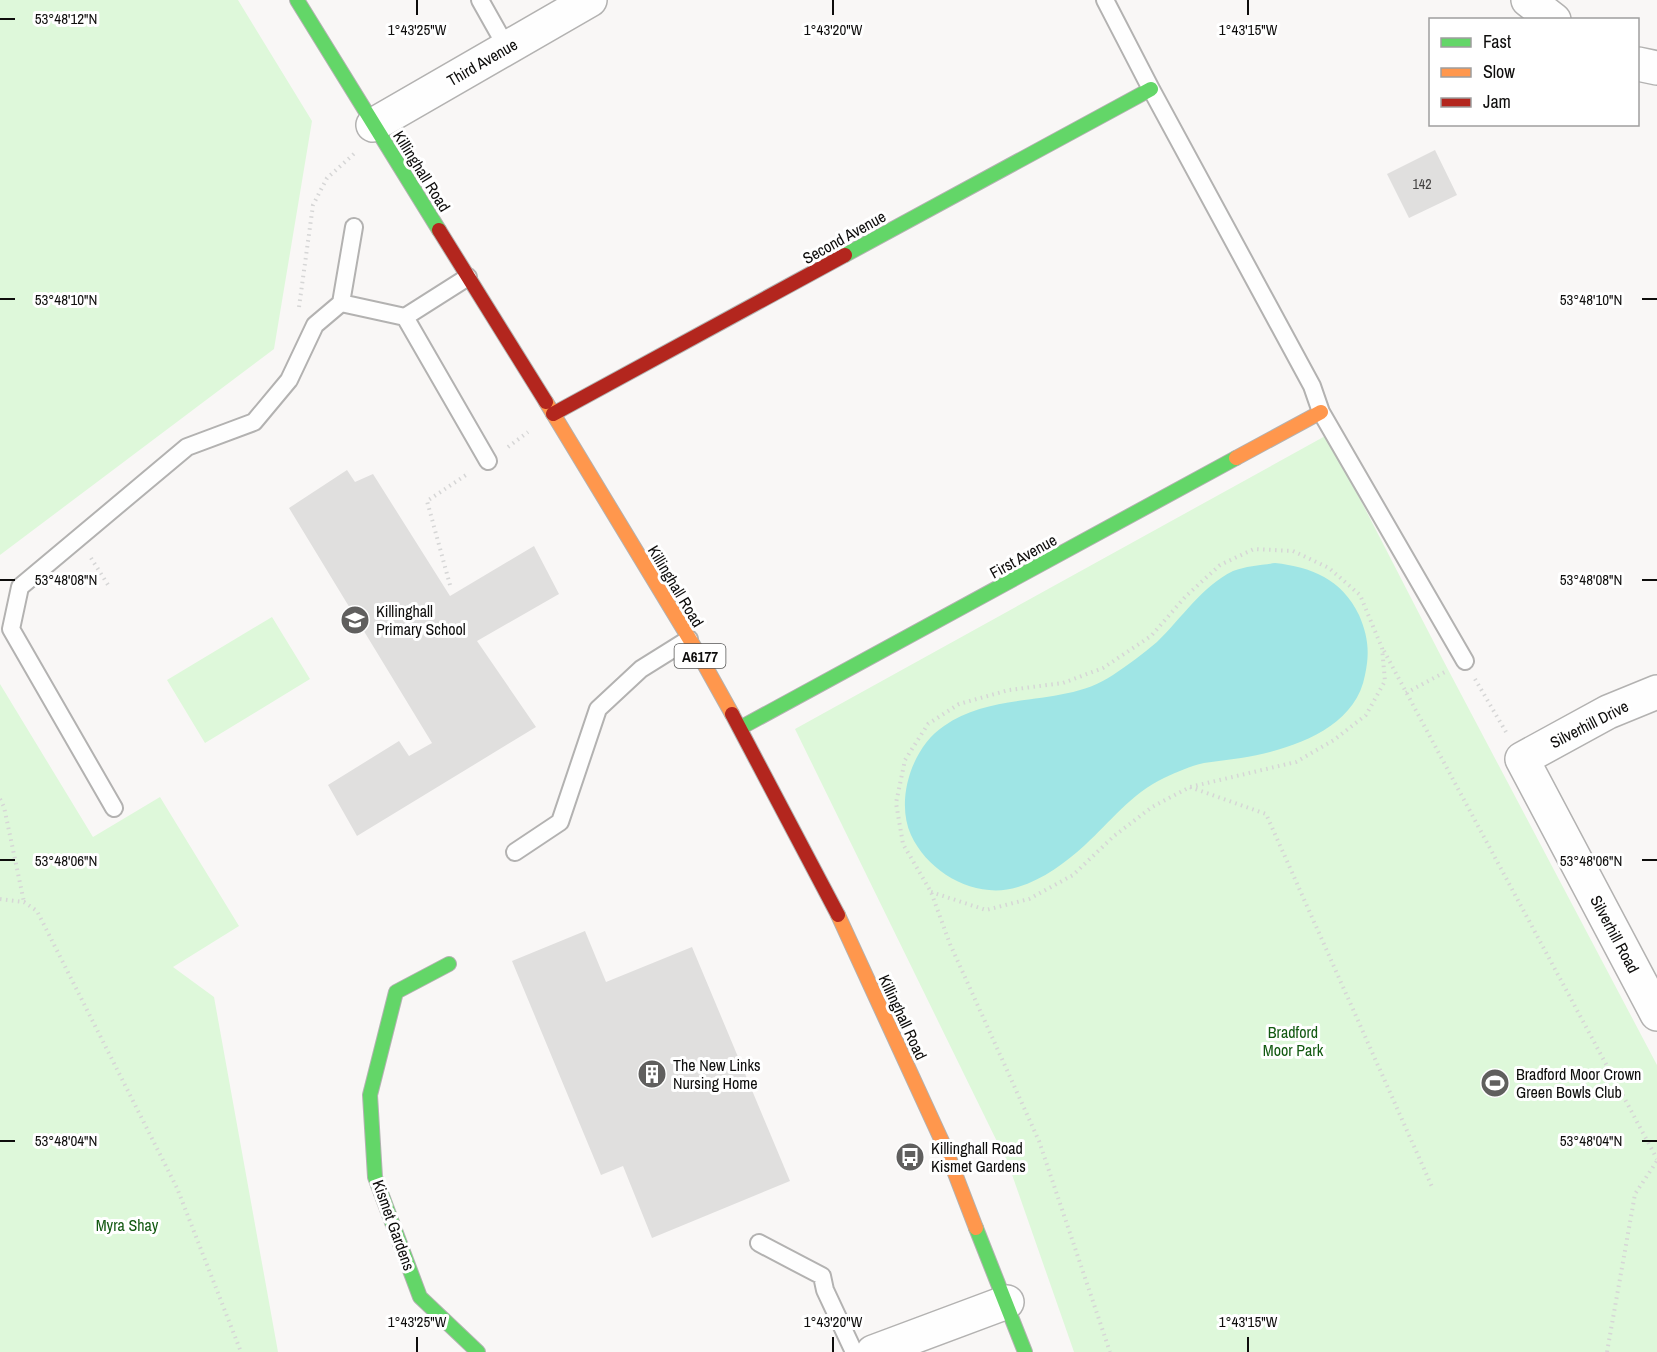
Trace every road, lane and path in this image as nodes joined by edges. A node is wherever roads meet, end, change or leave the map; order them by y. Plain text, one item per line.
1 (297, 0) edge
2 (480, 0) edge
3 (590, 0) edge
4 (1105, 0) edge
5 (1528, 0) edge
6 (1551, 18) edge
7 (507, 48) junction
8 (1639, 64) edge
9 (1657, 68) edge
10 (1150, 88) junction
11 (376, 129) junction
12 (354, 227) dead end
13 (468, 278) junction
14 (341, 303) junction
15 (298, 310) dead end
16 (405, 317) junction
17 (1321, 412) junction
18 (553, 414) junction
19 (488, 461) junction
20 (450, 585) dead end
21 (689, 639) junction
22 (1382, 648) junction
23 (1465, 661) junction
24 (1657, 692) edge
25 (1406, 693) junction
26 (740, 728) junction
27 (1522, 759) junction
28 (1190, 787) junction
29 (0, 799) edge
30 (114, 808) dead end
31 (516, 852) dead end
32 (931, 892) junction
33 (0, 899) edge
34 (24, 902) junction
35 (449, 964) dead end
36 (1654, 1000) edge
37 (1657, 1160) edge
38 (1433, 1189) dead end
39 (759, 1243) dead end
40 (1007, 1302) junction
41 (242, 1352) edge
42 (478, 1352) edge
43 (854, 1352) edge
44 (873, 1352) edge
45 (1025, 1352) edge
46 (1110, 1352) edge
47 (1607, 1352) edge

1 - 11 main road, Killinghall Road / A6177
2 - 7 lane
3 - 7 street, Third Avenue
4 - 10 lane
5 - 6 street
7 - 11 street, Third Avenue
8 - 9 street
10 - 17 lane
10 - 18 main road, Second Avenue
11 - 13 main road, Killinghall Road / A6177
11 - 15 path
12 - 14 lane
13 - 16 lane
13 - 18 main road, Killinghall Road / A6177
14 - 16 lane
14 - 30 lane
16 - 19 lane
17 - 23 lane
17 - 26 main road, First Avenue
18 - 19 path
18 - 21 main road, Killinghall Road / A6177
19 - 20 path
21 - 26 main road, Killinghall Road / A6177
21 - 31 lane
22 - 25 path
22 - 28 path
22 - 32 path
23 - 25 path
23 - 27 path
24 - 27 street, Silverhill Drive
25 - 37 path
26 - 40 main road, Killinghall Road / A6177
27 - 36 street, Silverhill Road
28 - 32 path
28 - 38 path
29 - 34 path
32 - 46 path
33 - 34 path
34 - 41 path
35 - 42 main road, Kismet Gardens
37 - 47 path
39 - 43 lane
40 - 44 street
40 - 45 main road, Killinghall Road / A6177

